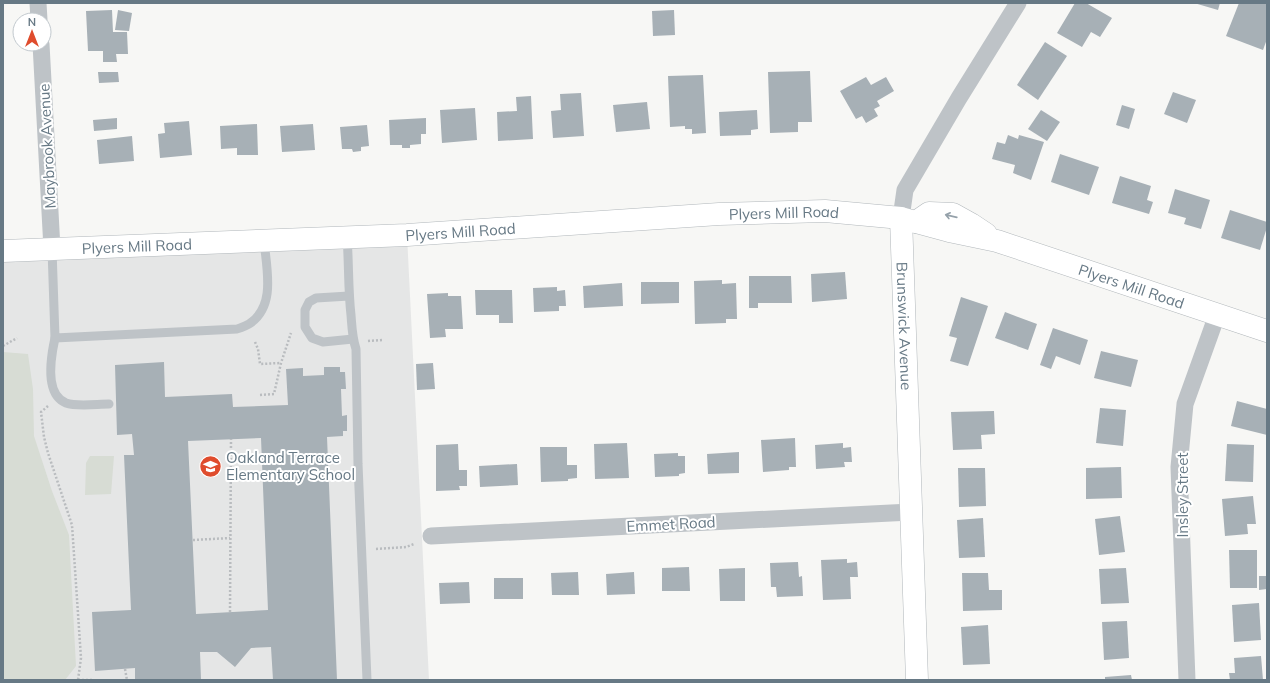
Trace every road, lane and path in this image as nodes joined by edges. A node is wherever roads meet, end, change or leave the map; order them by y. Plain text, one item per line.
1 (1018, 3) edge
2 (41, 52) edge
3 (909, 220) junction
4 (347, 237) junction
5 (264, 240) junction
6 (52, 249) junction
7 (3, 251) edge
8 (349, 296) junction
9 (1217, 315) junction
10 (292, 330) dead end
11 (1267, 331) edge
12 (16, 338) dead end
13 (55, 338) junction
14 (353, 339) junction
15 (382, 340) dead end
16 (254, 342) dead end
17 (366, 342) dead end
18 (3, 346) edge
19 (281, 363) junction
20 (260, 395) dead end
21 (109, 404) dead end
22 (41, 412) dead end
23 (231, 439) dead end
24 (911, 512) junction
25 (431, 536) dead end
26 (230, 538) junction
27 (193, 540) dead end
28 (406, 547) dead end
29 (383, 549) dead end
30 (230, 612) dead end
31 (125, 669) dead end
32 (78, 680) edge
33 (94, 680) edge
34 (127, 680) edge
35 (367, 680) edge
36 (917, 680) edge
37 (1187, 680) edge

1 - 3 street, Brunswick Avenue
2 - 6 street, Maybrook Avenue
3 - 4 street, Plyers Mill Road
3 - 9 street, Plyers Mill Road
3 - 24 street, Brunswick Avenue
4 - 5 street, Plyers Mill Road
4 - 8 lane
5 - 6 street, Plyers Mill Road
5 - 13 lane
6 - 7 street, Plyers Mill Road
6 - 13 lane
8 - 14 lane
8 - 14 lane
9 - 11 street, Plyers Mill Road
9 - 37 street, Insley Street
10 - 19 path
12 - 18 path
13 - 21 lane
14 - 35 lane
15 - 17 path
16 - 19 path
19 - 20 path
22 - 32 path
23 - 26 path
24 - 25 street, Emmet Road
24 - 36 street, Brunswick Avenue
26 - 27 path
26 - 30 path
28 - 29 path
31 - 34 path
32 - 33 path

